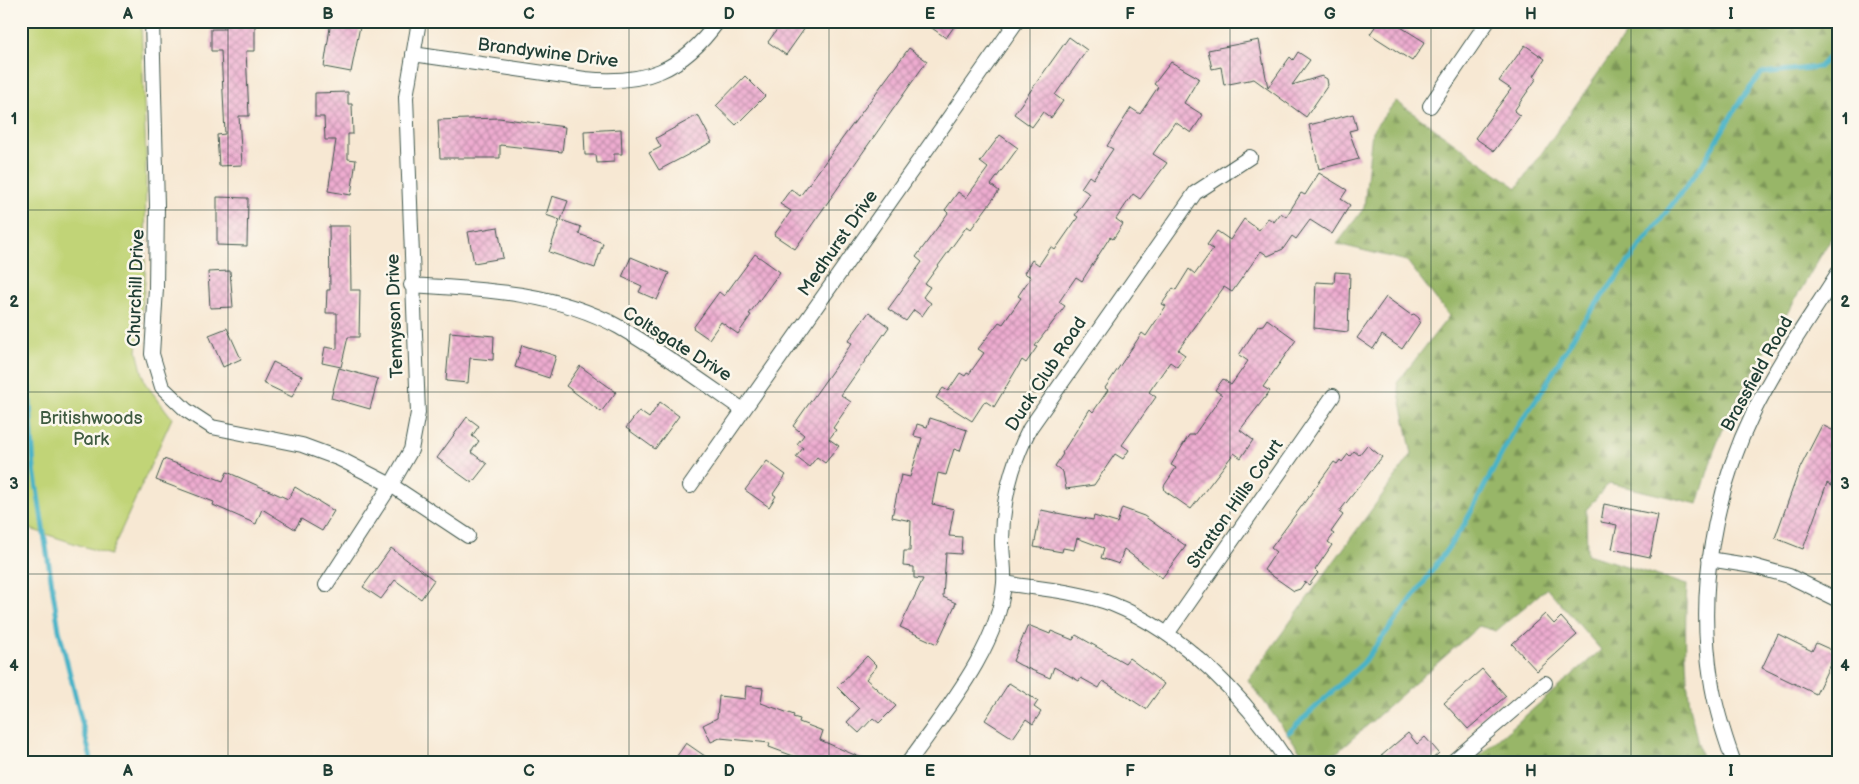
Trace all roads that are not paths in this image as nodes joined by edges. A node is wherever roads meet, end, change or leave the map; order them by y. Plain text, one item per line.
1 (152, 21) edge
2 (419, 21) edge
3 (718, 21) edge
4 (1017, 21) edge
5 (1488, 21) edge
6 (413, 54) junction
7 (1430, 106) dead end
8 (1250, 157) dead end
9 (1838, 273) edge
10 (411, 285) junction
11 (1333, 396) dead end
12 (743, 410) junction
13 (391, 485) junction
14 (690, 486) dead end
15 (468, 536) dead end
16 (1709, 559) junction
17 (1004, 583) junction
18 (326, 585) dead end
19 (1838, 600) edge
20 (1167, 634) junction
21 (1545, 683) dead end
22 (908, 763) edge
23 (1288, 763) edge
24 (1451, 763) edge
25 (1734, 763) edge

1 - 13 street, Churchill Drive
2 - 6 street, Tennyson Drive
3 - 6 street, Brandywine Drive
4 - 12 street, Medhurst Drive
5 - 7 street
6 - 10 street, Tennyson Drive
8 - 17 street, Duck Club Road
9 - 16 street, Brassfield Road
10 - 12 street, Coltsgate Drive
10 - 13 street, Tennyson Drive
11 - 20 street, Stratton Hills Court
12 - 14 street, Medhurst Drive
13 - 15 street, Churchill Drive
13 - 18 street, Tennyson Drive
16 - 19 street
16 - 25 street, Brassfield Road
17 - 20 street
17 - 22 street, Duck Club Road
20 - 23 street
21 - 24 street

